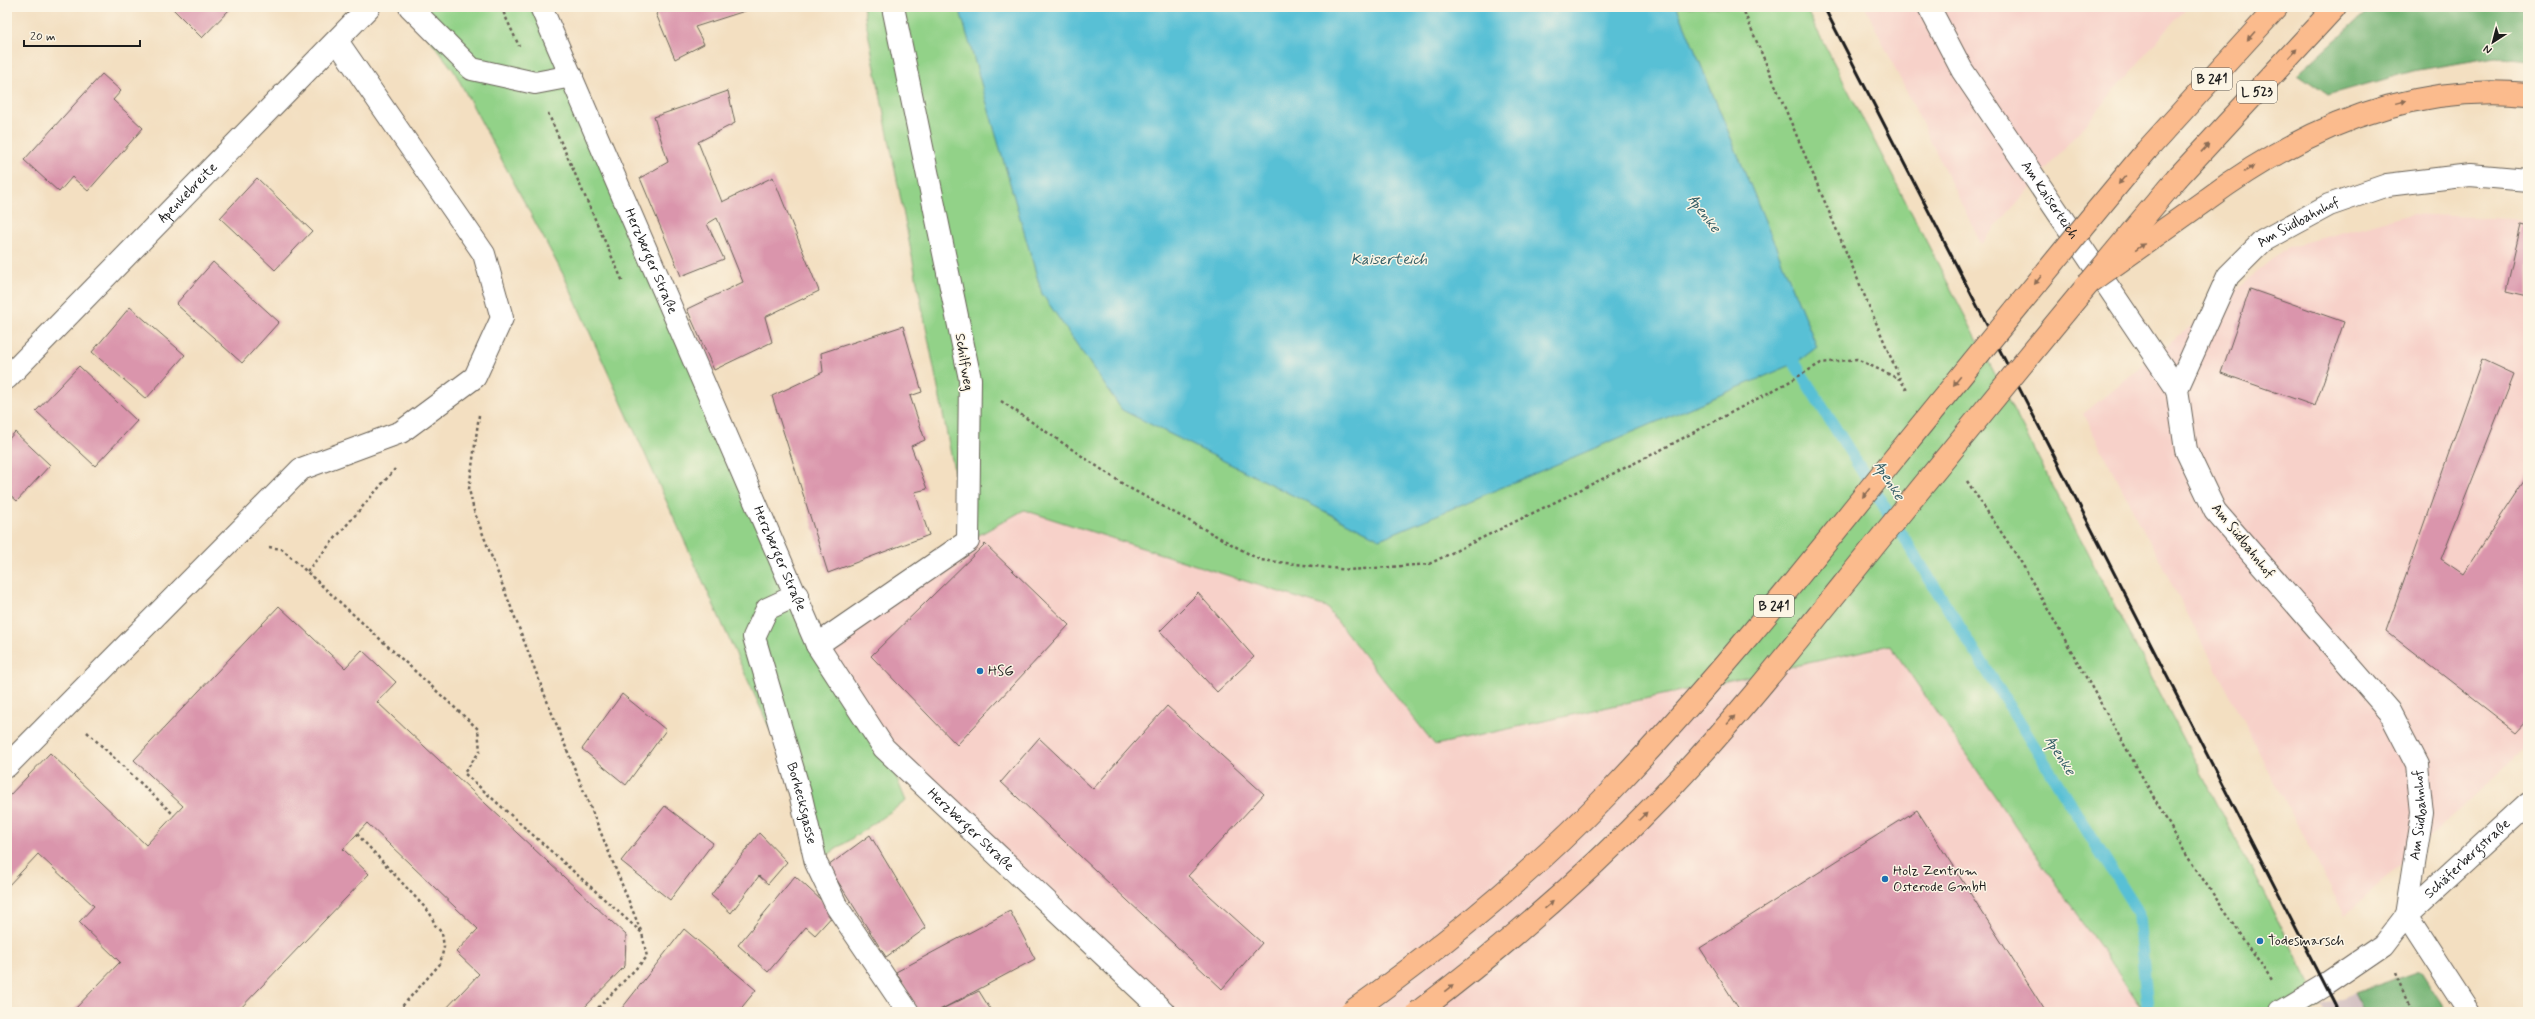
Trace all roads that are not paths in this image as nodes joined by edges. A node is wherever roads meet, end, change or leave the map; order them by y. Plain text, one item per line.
1 (369, 7) edge
2 (410, 7) edge
3 (541, 7) edge
4 (893, 7) edge
5 (1929, 7) edge
6 (2277, 7) edge
7 (2335, 7) edge
8 (337, 41) junction
9 (572, 76) junction
10 (2528, 94) edge
11 (2528, 180) edge
12 (2085, 286) junction
13 (7, 378) edge
14 (2177, 389) junction
15 (796, 595) junction
16 (817, 645) junction
17 (7, 766) edge
18 (2528, 803) edge
19 (2406, 915) junction
20 (2284, 1008) edge
21 (908, 1012) edge
22 (1164, 1012) edge
23 (1351, 1012) edge
24 (1418, 1012) edge
25 (2469, 1012) edge

1 - 8 street, Apenkebreite
2 - 9 street
3 - 9 street, Herzberger Straße
4 - 16 street, Schilfweg
5 - 14 street, Am Kaiserteich
6 -> 23 main road, B 241, bridge
12 -> 7 main road, L 523, bridge
8 - 13 street, Apenkebreite
8 - 17 street
9 - 15 street, Herzberger Straße
12 -> 10 main road, B 241, bridge
11 - 14 street, Am Südbahnhof
24 -> 12 main road, B 241, bridge
14 - 19 street, Am Südbahnhof
15 - 16 street, Herzberger Straße
15 - 21 street, Borhecksgasse
16 - 22 street, Herzberger Straße
18 - 19 street, Schäferbergstraße
19 - 20 street, Am Südbahnhof
19 - 25 street

